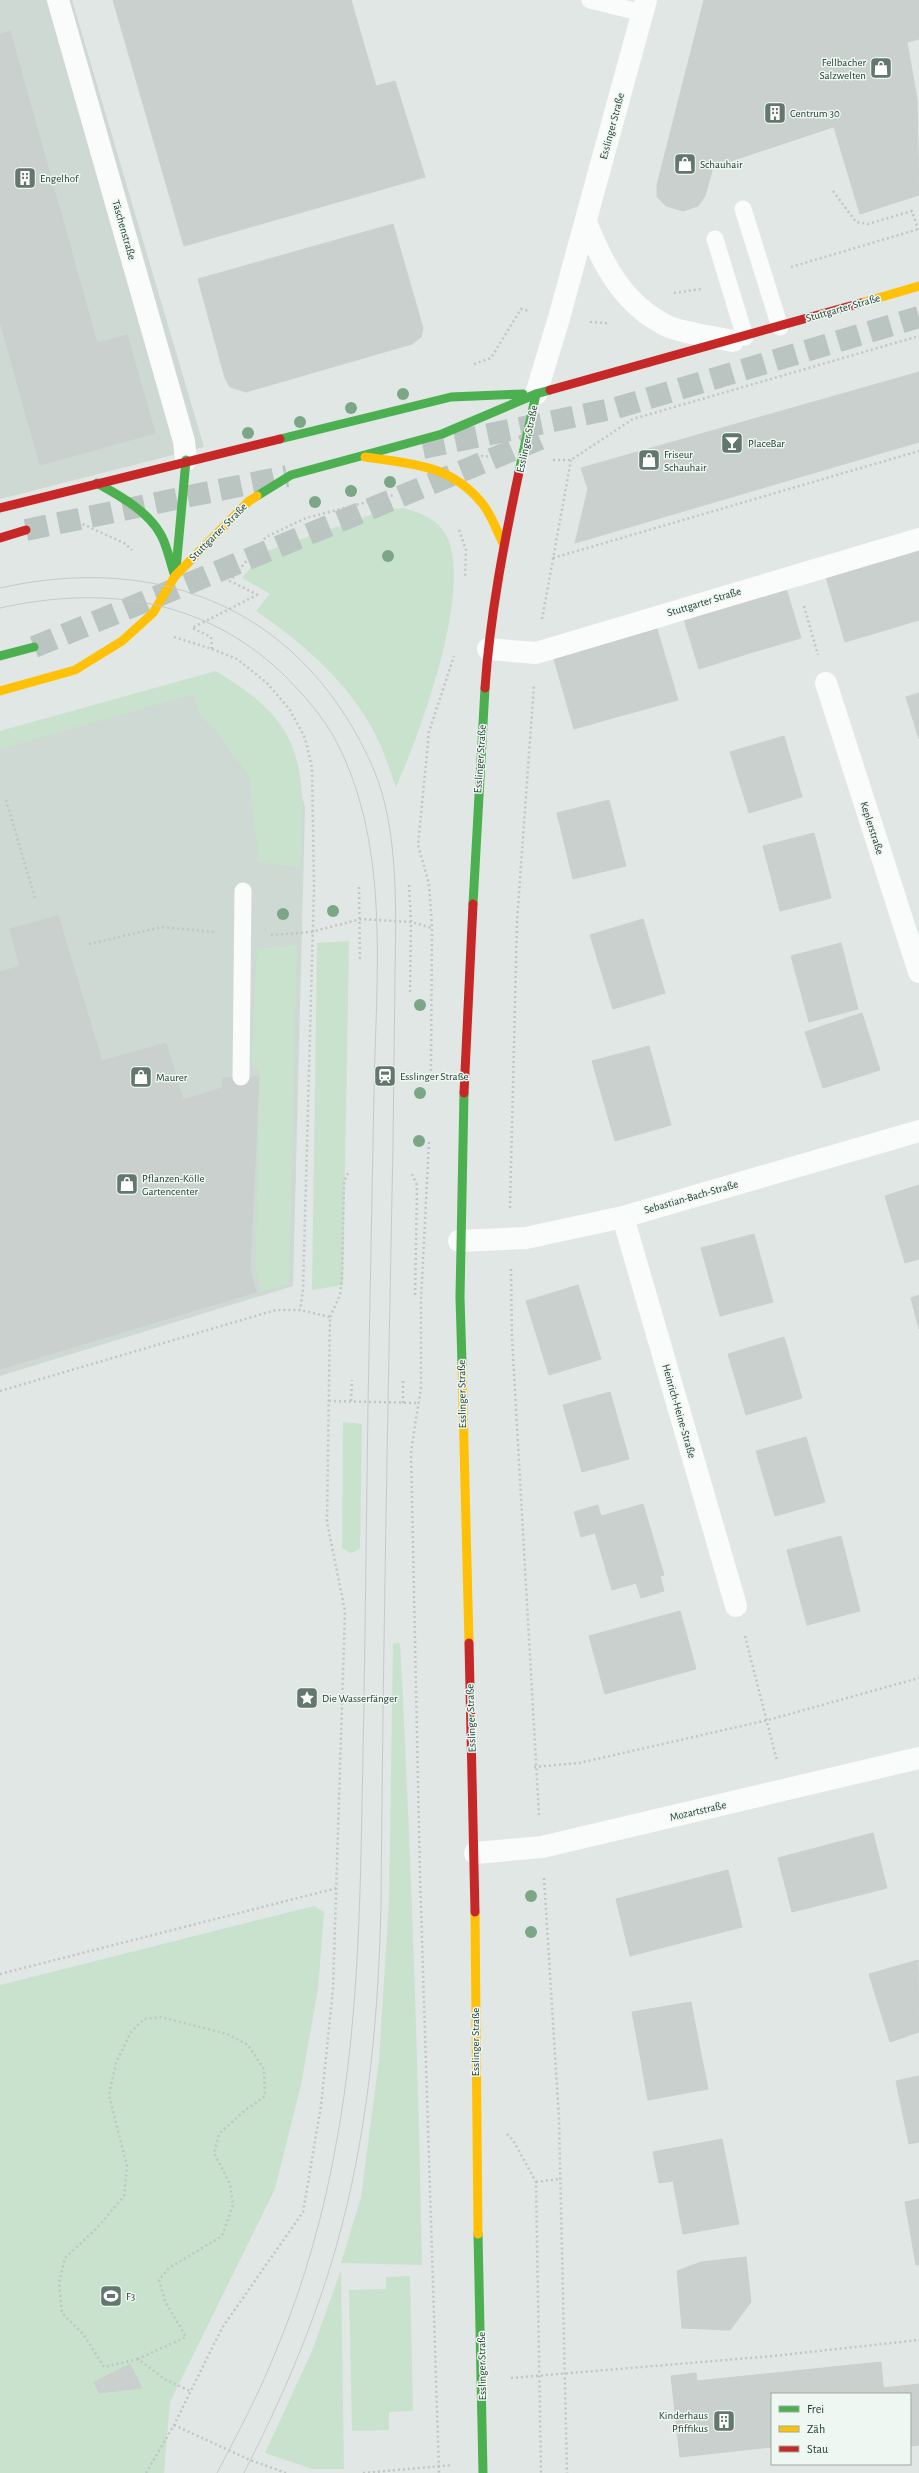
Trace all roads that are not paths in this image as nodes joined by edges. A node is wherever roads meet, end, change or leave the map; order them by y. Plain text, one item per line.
1 (58, 0) edge
2 (590, 0) edge
3 (644, 6) edge
4 (743, 209) dead end
5 (586, 222) junction
6 (715, 239) dead end
7 (919, 286) edge
8 (780, 327) junction
9 (739, 339) junction
10 (536, 394) junction
11 (356, 456) junction
12 (186, 460) junction
13 (97, 483) junction
14 (0, 508) edge
15 (26, 530) tunnel mouth
16 (0, 538) edge
17 (919, 539) edge
18 (504, 545) junction
19 (175, 576) junction
20 (34, 647) tunnel mouth
21 (488, 649) junction
22 (0, 656) edge
23 (826, 683) road end
24 (0, 691) edge
25 (243, 891) dead end
26 (919, 972) edge
27 (241, 1077) dead end
28 (919, 1131) edge
29 (623, 1217) junction
30 (459, 1241) junction
31 (736, 1606) road end
32 (919, 1758) edge
33 (475, 1853) junction
34 (483, 2473) edge

1 - 12 street, Täschenstraße
2 - 3 lane
3 - 5 street, Esslinger Straße
4 - 8 lane
5 - 9 street
5 - 10 street, Esslinger Straße
6 - 9 lane
7 - 8 main road, Stuttgarter Straße
8 - 9 main road, Stuttgarter Straße
9 - 10 main road, Stuttgarter Straße
10 - 11 main road, Stuttgarter Straße
10 - 12 main road, Stuttgarter Straße
10 - 18 main road, Esslinger Straße
11 - 18 main road
11 - 19 main road, Stuttgarter Straße
12 - 13 main road, Stuttgarter Straße
12 - 19 main road
13 - 14 main road, Stuttgarter Straße
13 - 19 main road
15 - 16 main road
17 - 21 street, Stuttgarter Straße
18 - 21 main road, Esslinger Straße
19 - 24 main road, Stuttgarter Straße
20 - 22 main road
21 - 30 main road, Esslinger Straße
23 - 26 street, Keplerstraße
25 - 27 lane
28 - 29 street, Sebastian-Bach-Straße
29 - 30 street, Sebastian-Bach-Straße
29 - 31 street, Heinrich-Heine-Straße
30 - 33 main road, Esslinger Straße
32 - 33 street, Mozartstraße
33 - 34 main road, Esslinger Straße

